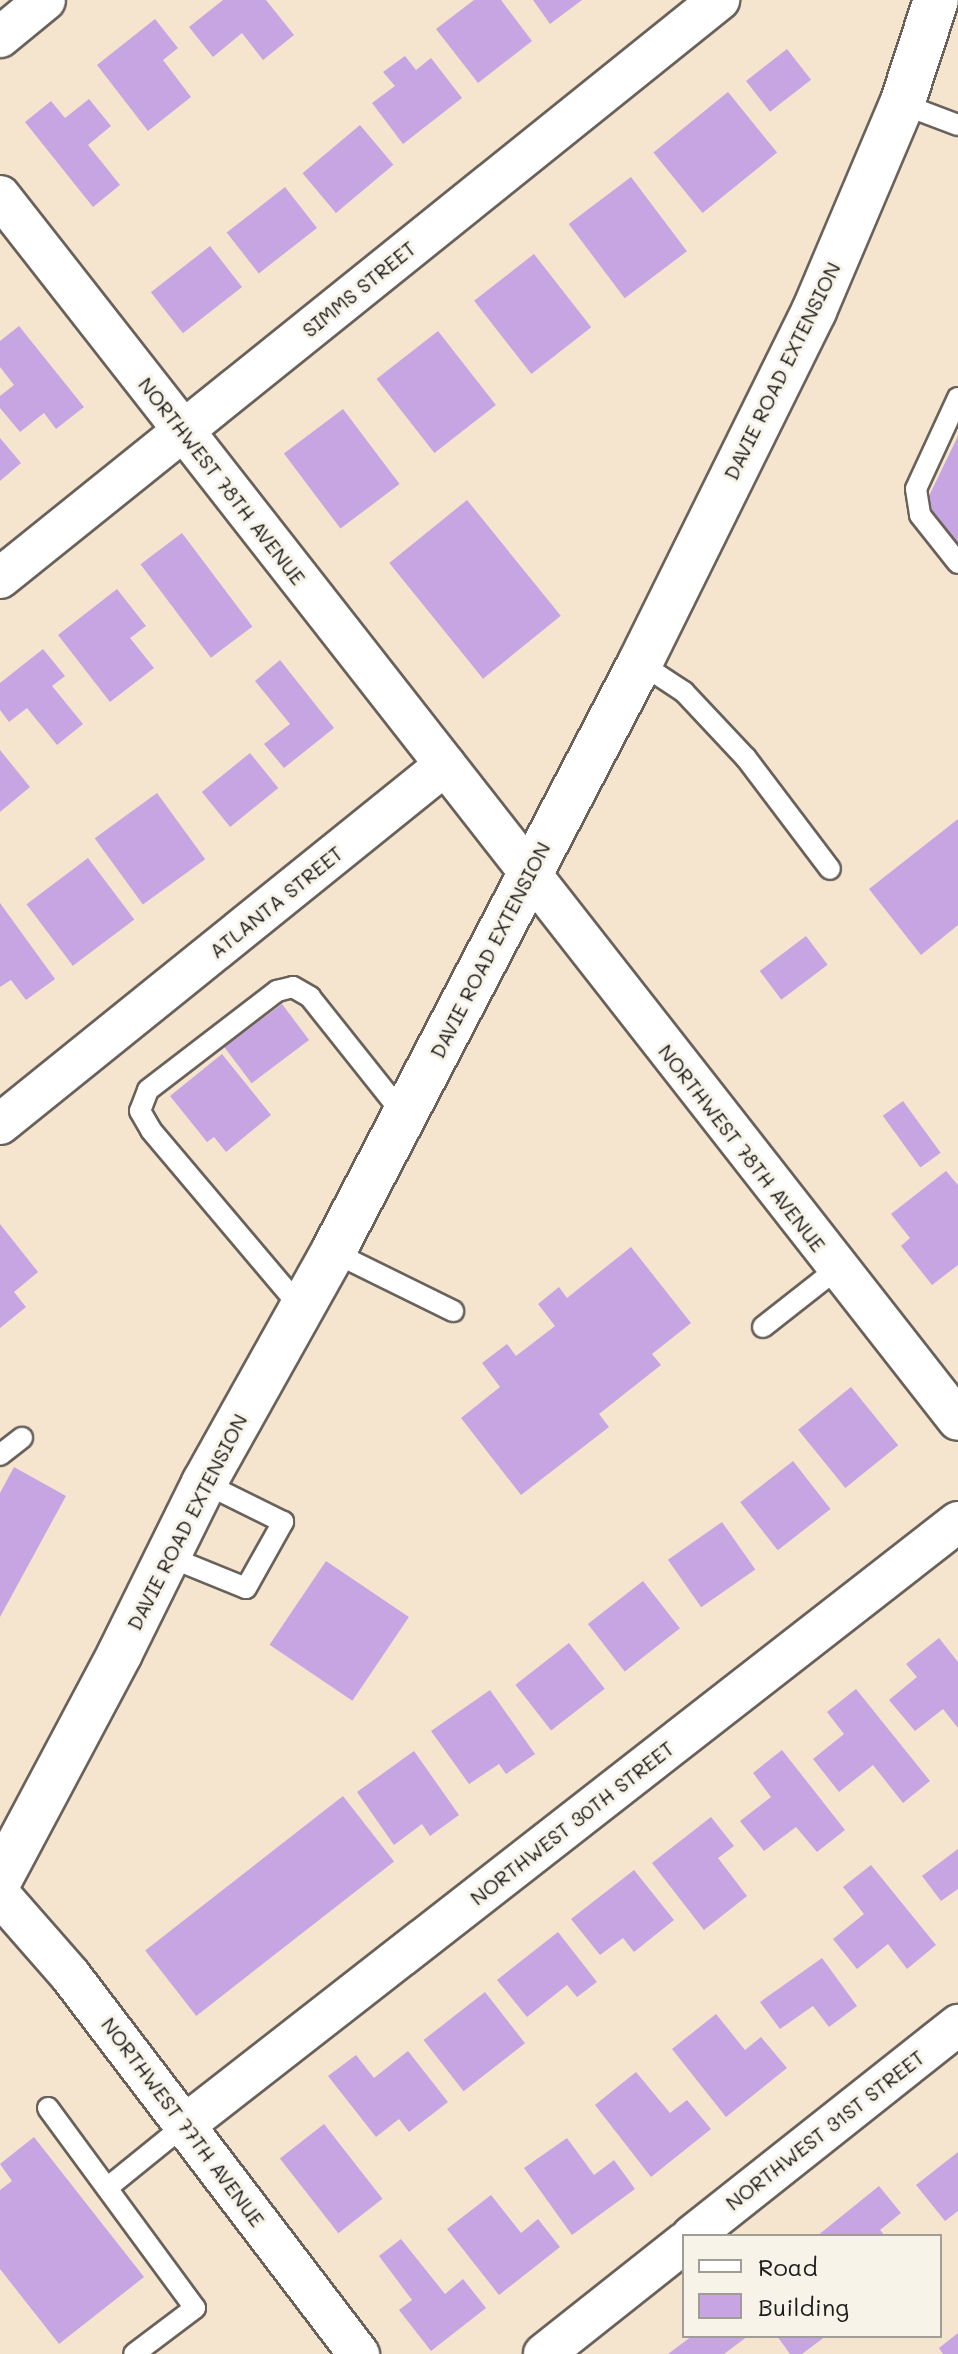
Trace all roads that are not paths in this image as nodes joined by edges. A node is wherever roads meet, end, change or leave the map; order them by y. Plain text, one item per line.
1 (45, 0) edge
2 (719, 0) edge
3 (936, 0) edge
4 (0, 37) edge
5 (902, 104) junction
6 (958, 125) edge
7 (0, 196) edge
8 (958, 398) edge
9 (183, 430) junction
10 (958, 563) edge
11 (0, 578) edge
12 (640, 663) junction
13 (445, 765) junction
14 (830, 869) dead end
15 (530, 873) junction
16 (404, 1115) junction
17 (0, 1124) edge
18 (333, 1252) junction
19 (838, 1268) junction
20 (302, 1309) junction
21 (453, 1311) dead end
22 (763, 1327) dead end
23 (950, 1395) edge
24 (22, 1438) dead end
25 (0, 1455) edge
26 (204, 1483) junction
27 (958, 1522) edge
28 (167, 1556) junction
29 (0, 1879) edge
30 (0, 1895) edge
31 (958, 2025) edge
32 (48, 2108) dead end
33 (186, 2124) junction
34 (107, 2188) junction
35 (695, 2234) edge
36 (682, 2245) edge
37 (134, 2354) edge
38 (359, 2354) edge
39 (544, 2354) edge

1 - 4 street
2 - 9 street, SIMMS STREET
3 - 5 main road, DAVIE ROAD EXTENSION
5 - 6 lane
5 - 12 main road, DAVIE ROAD EXTENSION
7 - 9 street, NORTHWEST 78TH AVENUE
8 - 10 lane
9 - 11 street, SIMMS STREET
9 - 13 street, NORTHWEST 78TH AVENUE
12 - 14 lane
12 - 15 main road, DAVIE ROAD EXTENSION
13 - 15 street
13 - 17 street, ATLANTA STREET
15 - 16 main road, DAVIE ROAD EXTENSION
15 - 19 street, NORTHWEST 78TH AVENUE
16 - 18 main road, DAVIE ROAD EXTENSION
16 - 20 lane
18 - 20 main road, DAVIE ROAD EXTENSION
18 - 21 lane
19 - 22 lane
19 - 23 street, NORTHWEST 78TH AVENUE
20 - 26 main road, DAVIE ROAD EXTENSION
24 - 25 lane
26 - 28 main road, DAVIE ROAD EXTENSION
26 - 28 lane
27 - 33 street, NORTHWEST 30TH STREET
28 - 29 main road, DAVIE ROAD EXTENSION
30 - 33 street, NORTHWEST 77TH AVENUE
31 - 35 street, NORTHWEST 31ST STREET
32 - 34 lane
33 - 34 lane
33 - 38 street, NORTHWEST 77TH AVENUE
34 - 37 lane
36 - 39 street

